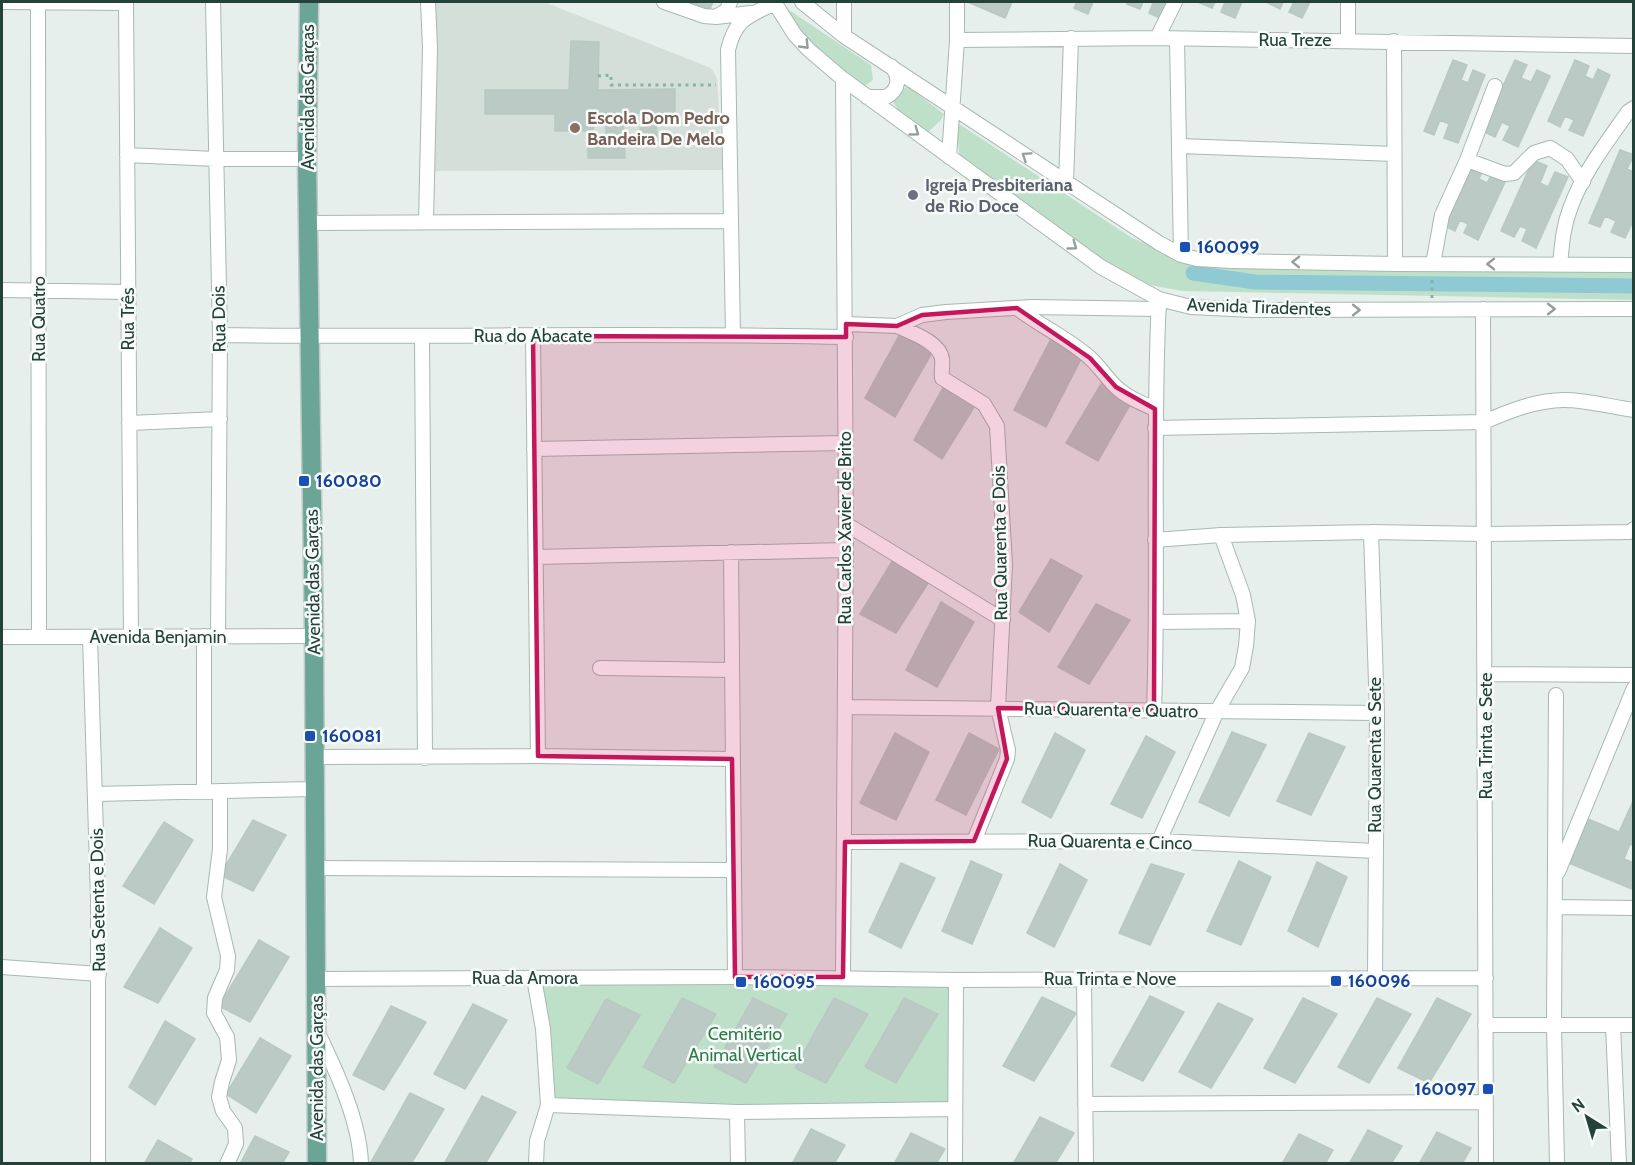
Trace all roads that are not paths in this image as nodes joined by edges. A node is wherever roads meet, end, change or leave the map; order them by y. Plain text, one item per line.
1 (2, 2) edge
2 (39, 2) edge
3 (126, 2) edge
4 (213, 2) edge
5 (309, 2) edge
6 (428, 2) edge
7 (664, 2) edge
8 (730, 2) edge
9 (773, 2) edge
10 (802, 2) edge
11 (844, 2) edge
12 (957, 2) edge
13 (1174, 2) edge
14 (1348, 2) edge
15 (756, 12) junction
16 (716, 17) junction
17 (830, 26) junction
18 (844, 36) junction
19 (1071, 38) junction
20 (1157, 38) junction
21 (1177, 39) junction
22 (957, 40) junction
23 (1348, 40) junction
24 (1394, 42) junction
25 (1634, 46) edge
26 (891, 66) junction
27 (843, 80) junction
28 (1495, 86) dead end
29 (867, 97) junction
30 (952, 106) junction
31 (1634, 108) edge
32 (1180, 146) junction
33 (1394, 154) junction
34 (127, 155) junction
35 (949, 157) junction
36 (216, 159) junction
37 (307, 159) junction
38 (1467, 160) junction
39 (1583, 182) junction
40 (1066, 183) junction
41 (731, 221) junction
42 (426, 222) junction
43 (309, 224) junction
44 (1181, 255) junction
45 (1395, 264) junction
46 (1560, 264) junction
47 (1634, 265) edge
48 (1432, 270) junction
49 (2, 290) edge
50 (39, 291) junction
51 (128, 292) junction
52 (1159, 304) junction
53 (1017, 308) junction
54 (1483, 309) junction
55 (1634, 309) edge
56 (897, 326) junction
57 (846, 330) junction
58 (220, 335) junction
59 (733, 335) junction
60 (533, 336) junction
61 (310, 337) junction
62 (422, 338) junction
63 (1155, 409) junction
64 (1634, 410) edge
65 (220, 419) junction
66 (1484, 422) junction
67 (129, 423) junction
68 (1155, 428) junction
69 (845, 443) junction
70 (534, 449) junction
71 (846, 524) junction
72 (1634, 529) edge
73 (1371, 532) junction
74 (1484, 534) junction
75 (1221, 535) junction
76 (1155, 540) junction
77 (845, 550) junction
78 (731, 552) junction
79 (536, 557) junction
80 (1003, 620) junction
81 (1248, 621) junction
82 (1157, 622) junction
83 (90, 636) junction
84 (131, 636) junction
85 (211, 636) junction
86 (314, 636) junction
87 (2, 637) edge
88 (39, 637) junction
89 (600, 668) dead end
90 (732, 670) junction
91 (1486, 674) junction
92 (1634, 675) edge
93 (1634, 688) edge
94 (1556, 695) dead end
95 (845, 707) junction
96 (998, 708) junction
97 (1154, 710) junction
98 (1217, 711) junction
99 (1377, 712) junction
100 (538, 756) junction
101 (315, 757) junction
102 (425, 758) junction
103 (732, 759) junction
104 (314, 789) junction
105 (204, 791) junction
106 (220, 791) junction
107 (95, 794) junction
108 (974, 841) junction
109 (1159, 841) junction
110 (844, 842) junction
111 (1376, 851) junction
112 (314, 868) junction
113 (733, 870) junction
114 (1555, 879) junction
115 (1555, 907) junction
116 (1634, 908) edge
117 (2, 967) edge
118 (99, 974) junction
119 (735, 977) junction
120 (843, 977) junction
121 (534, 978) junction
122 (1375, 978) junction
123 (1486, 978) junction
124 (316, 980) junction
125 (956, 980) junction
126 (1084, 980) junction
127 (1485, 1025) junction
128 (1554, 1025) junction
129 (1613, 1025) junction
130 (1634, 1025) edge
131 (317, 1030) junction
132 (1485, 1102) junction
133 (1085, 1104) junction
134 (548, 1105) junction
135 (954, 1109) junction
136 (737, 1112) junction
137 (98, 1164) edge
138 (227, 1164) edge
139 (318, 1164) edge
140 (361, 1164) edge
141 (536, 1164) edge
142 (738, 1164) edge
143 (955, 1164) edge
144 (1086, 1164) edge
145 (1486, 1164) edge
146 (1557, 1164) edge
147 (1618, 1164) edge

1 - 2 street
2 - 3 street
2 - 50 street, Rua Quatro
3 - 34 street, Rua Três
4 - 36 street, Rua Dois
5 - 37 main road, Avenida das Garças
6 - 42 street
7 - 16 street
8 - 16 street
9 - 15 street
9 - 17 street
9 -> 27 street, Avenida Tiradentes
10 - 17 street
11 - 18 street
12 - 22 street
13 - 20 street
14 - 23 street
15 - 16 street
15 - 41 street
17 - 18 street
18 - 26 street
19 - 20 street, Rua Treze
19 - 22 street, Rua Treze
19 - 40 street
20 - 21 street, Rua Treze
21 - 23 street, Rua Treze
21 - 32 street
22 - 30 street
23 - 24 street, Rua Treze
24 - 25 street, Rua Treze
24 - 33 street
26 - 29 street
26 - 30 street
27 - 29 street, Avenida Tiradentes
27 - 57 street, Rua Carlos Xavier de Brito
28 - 38 street
29 -> 35 street, Avenida Tiradentes
30 - 35 street
40 -> 30 street
31 - 39 street
32 - 33 street
32 - 44 street
33 - 45 street
34 - 36 street
34 - 51 street, Rua Três
35 -> 52 street, Avenida Tiradentes
36 - 37 street
36 - 58 street, Rua Dois
37 - 43 main road, Avenida das Garças
38 - 39 street
38 - 48 street
39 - 46 street
40 - 44 street
41 - 42 street
41 - 59 street
42 - 43 street
43 - 61 main road, Avenida das Garças
45 -> 44 street
45 - 48 street
46 - 47 street
46 -> 48 street
49 - 50 street
50 - 51 street
50 - 88 street, Rua Quatro
51 - 67 street, Rua Três
52 - 53 street
52 -> 54 street, Avenida Tiradentes
52 - 63 street
53 - 56 street
53 - 63 street
54 -> 55 street, Avenida Tiradentes
54 - 66 street, Rua Trinta e Sete
56 - 57 street, Rua do Abacate
56 - 80 street, Rua Quarenta e Dois
57 - 59 street, Rua do Abacate
57 - 69 street, Rua Carlos Xavier de Brito
58 - 61 street, Rua do Abacate
58 - 65 street, Rua Dois
59 - 60 street, Rua do Abacate
60 - 62 street, Rua do Abacate
60 - 70 street
61 - 62 street, Rua do Abacate
61 - 86 main road, Avenida das Garças
62 - 102 street
63 - 68 street
64 - 66 street
65 - 67 street
65 - 85 street, Rua Dois
66 - 68 street
66 - 74 street, Rua Trinta e Sete
67 - 84 street, Rua Três
68 - 76 street
69 - 70 street
69 - 71 street, Rua Carlos Xavier de Brito
70 - 79 street
71 - 77 street, Rua Carlos Xavier de Brito
71 - 80 street
72 - 74 street
73 - 74 street
73 - 75 street
73 - 99 street, Rua Quarenta e Sete
74 - 91 street, Rua Trinta e Sete
75 - 76 street
75 - 81 street
76 - 82 street
77 - 78 street
77 - 95 street, Rua Carlos Xavier de Brito
78 - 79 street
78 - 90 street
79 - 100 street
80 - 96 street, Rua Quarenta e Dois
81 - 82 street
81 - 98 street
82 - 97 street
83 - 84 street, Avenida Benjamin
83 - 88 street, Avenida Benjamin
83 - 107 street, Rua Setenta e Dois
84 - 85 street, Avenida Benjamin
85 - 86 street, Avenida Benjamin
85 - 105 street, Rua Dois
86 - 101 main road, Avenida das Garças
87 - 88 street, Avenida Benjamin
89 - 90 street
90 - 103 street
91 - 92 street
91 - 123 street, Rua Trinta e Sete
93 - 114 street
94 - 114 street
95 - 96 street, Rua Quarenta e Quatro
95 - 110 street, Rua Carlos Xavier de Brito
96 - 97 street, Rua Quarenta e Quatro
96 - 108 street, Rua Quarenta e Dois
97 - 98 street, Rua Quarenta e Quatro
98 - 99 street, Rua Quarenta e Quatro
98 - 109 street
99 - 111 street, Rua Quarenta e Sete
100 - 102 street
100 - 103 street
101 - 102 street
101 - 104 main road, Avenida das Garças
103 - 113 street
104 - 106 street
104 - 112 main road, Avenida das Garças
105 - 106 street
105 - 107 street
106 - 138 street
107 - 118 street, Rua Setenta e Dois
108 - 109 street, Rua Quarenta e Cinco
108 - 110 street, Rua Quarenta e Cinco
109 - 111 street, Rua Quarenta e Cinco
110 - 120 street, Rua Carlos Xavier de Brito
111 - 122 street, Rua Quarenta e Sete
112 - 113 street
112 - 124 main road, Avenida das Garças
113 - 119 street
114 - 115 street
115 - 116 street
115 - 128 street
117 - 118 street
118 - 137 street, Rua Setenta e Dois
119 - 120 street, Rua Trinta e Nove
119 - 121 street, Rua da Amora
120 - 125 street, Rua Trinta e Nove
121 - 124 street, Rua da Amora
121 - 134 street
122 - 123 street, Rua Trinta e Nove
122 - 126 street, Rua Trinta e Nove
123 - 127 street, Rua Trinta e Sete
124 - 131 main road, Avenida das Garças
125 - 126 street, Rua Trinta e Nove
125 - 135 street
126 - 133 street
127 - 128 street
127 - 132 street, Rua Trinta e Sete
128 - 129 street
128 - 146 street
129 - 130 street
129 - 147 street
131 - 139 main road, Avenida das Garças
131 - 140 street
132 - 133 street
132 - 145 street, Rua Trinta e Sete
133 - 144 street
134 - 136 street
134 - 141 street
135 - 136 street
135 - 143 street
136 - 142 street

